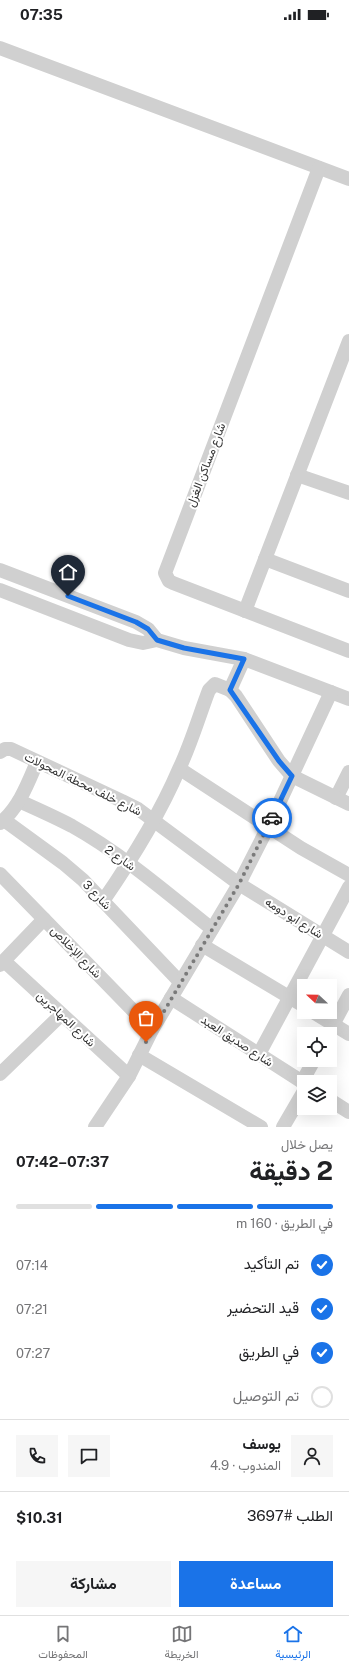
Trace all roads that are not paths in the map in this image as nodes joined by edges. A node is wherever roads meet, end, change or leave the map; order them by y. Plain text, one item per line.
1 (0, 48) edge
2 (319, 168) junction
3 (349, 179) edge
4 (349, 341) edge
5 (344, 370) edge
6 (297, 475) junction
7 (349, 493) edge
8 (265, 559) junction
9 (0, 570) edge
10 (0, 590) edge
11 (349, 591) edge
12 (245, 611) junction
13 (157, 640) junction
14 (349, 651) edge
15 (244, 659) junction
16 (230, 690) junction
17 (332, 692) junction
18 (349, 699) edge
19 (1, 752) edge
20 (37, 762) junction
21 (180, 769) junction
22 (349, 772) edge
23 (292, 776) junction
24 (19, 801) junction
25 (343, 801) edge
26 (154, 820) junction
27 (2, 821) edge
28 (268, 827) junction
29 (129, 864) junction
30 (0, 874) edge
31 (349, 875) edge
32 (239, 884) junction
33 (349, 887) edge
34 (103, 901) junction
35 (44, 919) junction
36 (212, 929) junction
37 (323, 936) junction
38 (202, 945) junction
39 (349, 952) edge
40 (2, 963) edge
41 (180, 982) junction
42 (349, 995) edge
43 (171, 998) junction
44 (289, 998) junction
45 (297, 1002) edge
46 (61, 1015) junction
47 (320, 1019) edge
48 (329, 1027) edge
49 (332, 1027) edge
50 (152, 1030) junction
51 (337, 1031) edge
52 (349, 1034) edge
53 (259, 1054) junction
54 (139, 1055) junction
55 (0, 1074) edge
56 (129, 1076) junction
57 (297, 1081) edge
58 (297, 1098) edge
59 (337, 1104) edge
60 (348, 1110) edge
61 (95, 1127) edge
62 (261, 1127) edge
63 (283, 1127) edge

1 - 2 street
2 - 3 street
2 - 12 street, شارع مساكن الغزل
4 - 5 street
5 - 6 street
6 - 7 street
6 - 8 street
8 - 11 street
8 - 12 street
9 - 13 street
10 - 13 street
12 - 14 street, شارع مساكن الغزل
13 - 15 street
15 - 16 street
15 - 17 street
16 - 21 street
16 - 23 street
17 - 18 street
17 - 23 street
19 - 20 street, شارع خلف محطة المحولات
20 - 24 street
20 - 26 street, شارع خلف محطة المحولات
21 - 26 street
21 - 28 street
22 - 25 street
23 - 25 street
23 - 28 street
24 - 27 street
24 - 29 street, شارع 2
26 - 29 street
26 - 32 street, شارع خلف محطة المحولات
27 - 34 street, شارع 3
28 - 31 street
28 - 32 street
29 - 34 street
29 - 36 street, شارع 2
30 - 35 street, شارع الإخلاص
32 - 36 street
32 - 37 street, شارع ابو دومه
33 - 37 street
34 - 41 street, شارع 3
35 - 40 street
35 - 50 street, شارع الإخلاص
36 - 38 street
37 - 39 street, شارع ابو دومه
37 - 44 street
38 - 41 street
38 - 44 street
40 - 46 street, شارع المهاجرين
41 - 43 street
42 - 49 street
43 - 50 street
43 - 53 street, شارع صديق العبد
44 - 45 street
44 - 53 street
46 - 55 street
46 - 56 street, شارع المهاجرين
47 - 48 street
50 - 54 street
51 - 52 street
53 - 57 street, شارع صديق العبد
54 - 56 street
54 - 62 street
56 - 61 street
58 - 63 street
59 - 60 street

